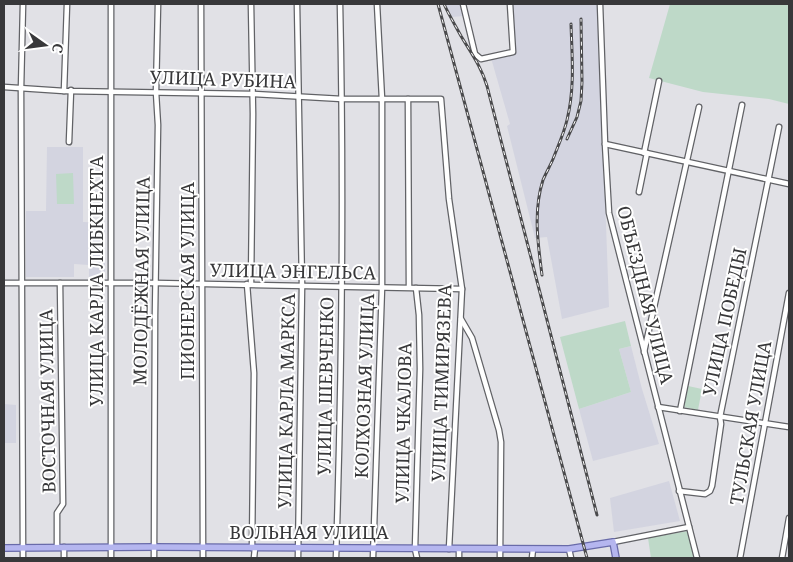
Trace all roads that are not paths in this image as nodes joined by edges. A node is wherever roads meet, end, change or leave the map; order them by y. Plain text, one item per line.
1 (23, 4) edge
2 (67, 4) edge
3 (111, 4) edge
4 (158, 4) edge
5 (201, 4) edge
6 (251, 4) edge
7 (296, 4) edge
8 (340, 4) edge
9 (377, 4) edge
10 (463, 4) edge
11 (510, 4) edge
12 (600, 4) edge
13 (659, 81) dead end
14 (4, 88) edge
15 (22, 89) junction
16 (64, 90) junction
17 (71, 90) junction
18 (111, 91) junction
19 (156, 92) junction
20 (201, 93) junction
21 (252, 94) junction
22 (299, 96) junction
23 (342, 99) junction
24 (382, 99) junction
25 (408, 99) junction
26 (442, 99) joint
27 (742, 105) dead end
28 (699, 107) dead end
29 (779, 128) dead end
30 (69, 142) dead end
31 (605, 144) junction
32 (645, 153) junction
33 (687, 162) junction
34 (728, 171) junction
35 (769, 180) junction
36 (789, 184) edge
37 (639, 192) dead end
38 (4, 283) edge
39 (22, 283) junction
40 (60, 283) junction
41 (112, 283) junction
42 (156, 283) junction
43 (249, 284) junction
44 (202, 285) junction
45 (302, 286) junction
46 (342, 286) junction
47 (382, 286) junction
48 (409, 287) junction
49 (416, 288) junction
50 (462, 289) junction
51 (789, 293) edge
52 (460, 318) junction
53 (644, 354) junction
54 (658, 408) junction
55 (680, 411) junction
56 (720, 417) junction
57 (764, 424) junction
58 (789, 428) edge
59 (679, 491) junction
60 (789, 518) edge
61 (689, 527) junction
62 (613, 542) junction
63 (23, 547) junction
64 (57, 547) junction
65 (64, 547) junction
66 (111, 547) junction
67 (154, 547) junction
68 (203, 547) junction
69 (4, 548) edge
70 (253, 548) junction
71 (299, 548) junction
72 (336, 548) junction
73 (374, 548) junction
74 (449, 548) junction
75 (501, 548) junction
76 (415, 549) junction
77 (459, 549) junction
78 (533, 549) junction
79 (569, 549) junction
80 (22, 558) edge
81 (64, 558) edge
82 (111, 558) edge
83 (154, 558) edge
84 (203, 558) edge
85 (254, 558) edge
86 (298, 558) edge
87 (336, 558) edge
88 (374, 558) edge
89 (417, 558) edge
90 (459, 558) edge
91 (500, 558) edge
92 (532, 558) edge
93 (571, 558) edge
94 (616, 558) edge
95 (697, 558) edge
96 (740, 558) edge
97 (782, 558) edge

1 - 15 street
2 - 16 street
3 - 18 street, УЛИЦА КАРЛА ЛИБКНЕХТА
4 - 19 street, МОЛОДЁЖНАЯ УЛИЦА
5 - 20 street, ПИОНЕРСКАЯ УЛИЦА
6 - 21 street
7 - 22 street, УЛИЦА КАРЛА МАРКСА
8 - 23 street, УЛИЦА ШЕВЧЕНКО
9 - 24 street, КОЛХОЗНАЯ УЛИЦА
10 - 11 street
12 - 31 street, ОБЪЕЗДНАЯ УЛИЦА
13 - 32 street
14 - 15 street, УЛИЦА РУБИНА
15 - 16 street, УЛИЦА РУБИНА
15 - 39 street
16 - 17 street, УЛИЦА РУБИНА
17 - 18 street, УЛИЦА РУБИНА
17 - 30 street
18 - 19 street, УЛИЦА РУБИНА
18 - 41 street, УЛИЦА КАРЛА ЛИБКНЕХТА
19 - 20 street, УЛИЦА РУБИНА
19 - 42 street, МОЛОДЁЖНАЯ УЛИЦА
20 - 21 street, УЛИЦА РУБИНА
20 - 44 street, ПИОНЕРСКАЯ УЛИЦА
21 - 22 street, УЛИЦА РУБИНА
21 - 43 street
22 - 23 street, УЛИЦА РУБИНА
22 - 45 street, УЛИЦА КАРЛА МАРКСА
23 - 24 street, УЛИЦА РУБИНА
23 - 46 street, УЛИЦА ШЕВЧЕНКО
24 - 25 street, УЛИЦА РУБИНА
24 - 47 street, КОЛХОЗНАЯ УЛИЦА
25 - 26 street, УЛИЦА РУБИНА
25 - 48 street
26 - 50 street, УЛИЦА ТИМИРЯЗЕВА
27 - 34 street
28 - 33 street
29 - 35 street, УЛИЦА ПОБЕДЫ
31 - 32 street
31 - 53 street, ОБЪЕЗДНАЯ УЛИЦА
32 - 33 street
32 - 37 street
33 - 34 street
33 - 53 street
34 - 35 street
34 - 55 street
35 - 36 street
35 - 56 street, УЛИЦА ПОБЕДЫ
38 - 39 street, УЛИЦА ЭНГЕЛЬСА
39 - 40 street, УЛИЦА ЭНГЕЛЬСА
39 - 63 street
40 - 41 street, УЛИЦА ЭНГЕЛЬСА
40 - 64 street, ВОСТОЧНАЯ УЛИЦА
41 - 42 street, УЛИЦА ЭНГЕЛЬСА
41 - 66 street, УЛИЦА КАРЛА ЛИБКНЕХТА
42 - 44 street, УЛИЦА ЭНГЕЛЬСА
42 - 67 street, МОЛОДЁЖНАЯ УЛИЦА
43 - 44 street, УЛИЦА ЭНГЕЛЬСА
43 - 45 street, УЛИЦА ЭНГЕЛЬСА
43 - 70 street
44 - 68 street, ПИОНЕРСКАЯ УЛИЦА
45 - 46 street, УЛИЦА ЭНГЕЛЬСА
45 - 71 street, УЛИЦА КАРЛА МАРКСА
46 - 47 street, УЛИЦА ЭНГЕЛЬСА
46 - 72 street, УЛИЦА ШЕВЧЕНКО
47 - 48 street, УЛИЦА ЭНГЕЛЬСА
47 - 73 street, КОЛХОЗНАЯ УЛИЦА
48 - 49 street, УЛИЦА ЭНГЕЛЬСА
49 - 50 street, УЛИЦА ЭНГЕЛЬСА
49 - 76 street, УЛИЦА ЧКАЛОВА
50 - 52 street, УЛИЦА ТИМИРЯЗЕВА
51 - 57 street, ТУЛЬСКАЯ УЛИЦА
52 - 74 street, УЛИЦА ТИМИРЯЗЕВА
52 - 75 street
53 - 54 street, ОБЪЕЗДНАЯ УЛИЦА
54 - 55 street
54 - 59 street, ОБЪЕЗДНАЯ УЛИЦА
55 - 56 street
56 - 57 street
56 - 59 street, УЛИЦА ПОБЕДЫ
57 - 58 street
57 - 96 street, ТУЛЬСКАЯ УЛИЦА
59 - 61 street, ОБЪЕЗДНАЯ УЛИЦА
60 - 97 street
61 - 62 street, ВОЛЬНАЯ УЛИЦА
61 - 95 street, ОБЪЕЗДНАЯ УЛИЦА
62 - 79 main road, ВОЛЬНАЯ УЛИЦА
62 - 94 main road
63 - 64 main road, ВОЛЬНАЯ УЛИЦА
63 - 69 main road, ВОЛЬНАЯ УЛИЦА
63 - 80 street
64 - 65 main road, ВОЛЬНАЯ УЛИЦА
65 - 66 main road, ВОЛЬНАЯ УЛИЦА
65 - 81 street
66 - 67 main road, ВОЛЬНАЯ УЛИЦА
66 - 82 street, УЛИЦА КАРЛА ЛИБКНЕХТА
67 - 68 main road, ВОЛЬНАЯ УЛИЦА
67 - 83 street, МОЛОДЁЖНАЯ УЛИЦА
68 - 70 main road, ВОЛЬНАЯ УЛИЦА
68 - 84 street, ПИОНЕРСКАЯ УЛИЦА
70 - 71 main road, ВОЛЬНАЯ УЛИЦА
70 - 85 street
71 - 72 main road, ВОЛЬНАЯ УЛИЦА
71 - 86 street, УЛИЦА КАРЛА МАРКСА
72 - 73 main road, ВОЛЬНАЯ УЛИЦА
72 - 87 street, УЛИЦА ШЕВЧЕНКО
73 - 76 main road, ВОЛЬНАЯ УЛИЦА
73 - 88 street, КОЛХОЗНАЯ УЛИЦА
74 - 76 main road, ВОЛЬНАЯ УЛИЦА
74 - 77 main road, ВОЛЬНАЯ УЛИЦА
75 - 77 main road, ВОЛЬНАЯ УЛИЦА
75 - 78 main road, ВОЛЬНАЯ УЛИЦА
75 - 91 street
76 - 89 street, УЛИЦА ЧКАЛОВА
77 - 90 street
78 - 79 main road, ВОЛЬНАЯ УЛИЦА
78 - 92 street
79 - 93 street

